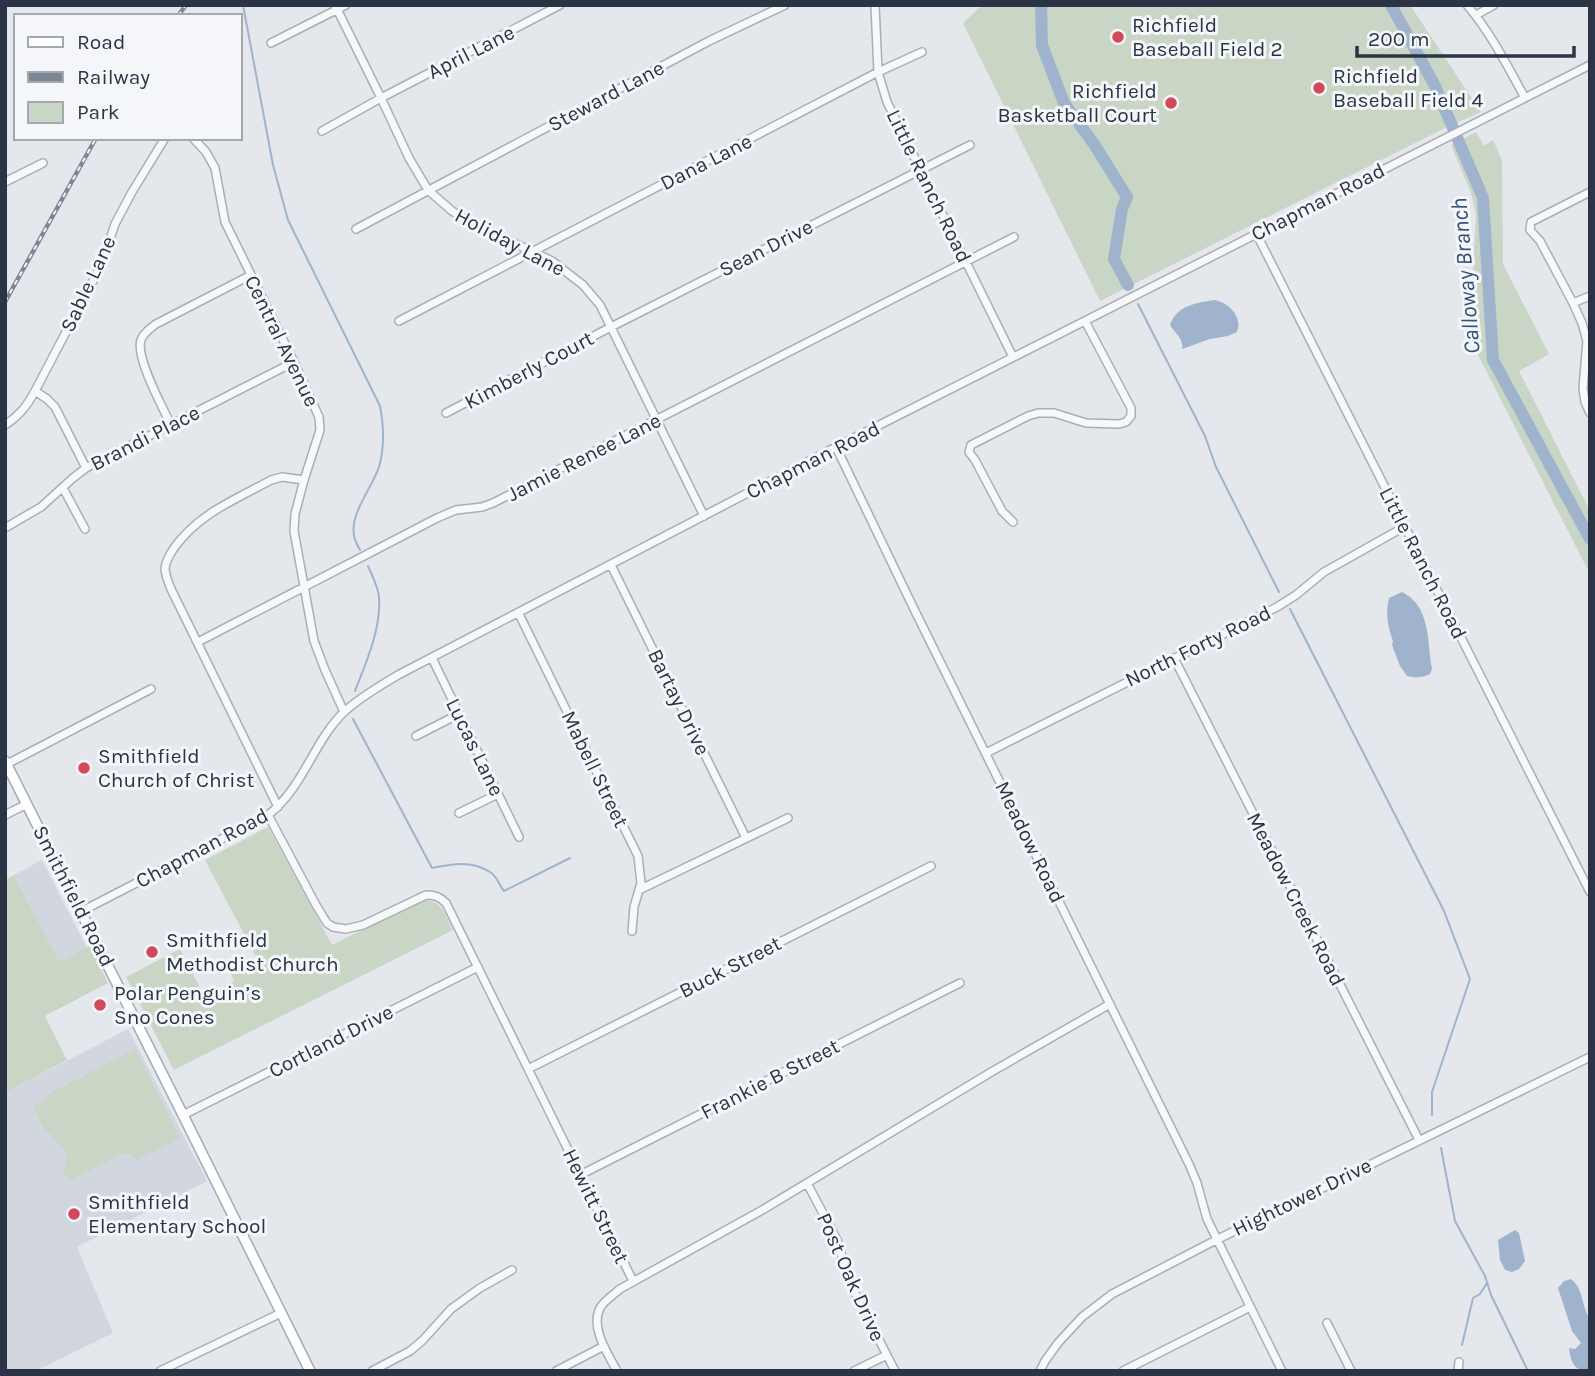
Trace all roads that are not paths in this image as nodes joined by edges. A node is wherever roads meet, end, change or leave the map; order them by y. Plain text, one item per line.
1 (346, 5) edge
2 (785, 5) edge
3 (874, 5) edge
4 (1467, 5) edge
5 (1494, 5) edge
6 (560, 6) edge
7 (336, 8) edge
8 (1476, 15) junction
9 (271, 43) dead end
10 (922, 52) dead end
11 (1590, 65) edge
12 (878, 72) junction
13 (381, 98) junction
14 (1525, 98) junction
15 (322, 131) dead end
16 (164, 140) edge
17 (195, 140) edge
18 (970, 145) dead end
19 (43, 163) dead end
20 (921, 170) junction
21 (5, 182) edge
22 (428, 190) junction
23 (1590, 192) edge
24 (356, 229) dead end
25 (1256, 233) junction
26 (1014, 237) dead end
27 (533, 251) junction
28 (966, 262) junction
29 (251, 275) junction
30 (1590, 296) edge
31 (1573, 303) junction
32 (399, 321) dead end
33 (1086, 321) junction
34 (611, 327) junction
35 (1013, 358) junction
36 (294, 362) junction
37 (1586, 388) edge
38 (35, 391) junction
39 (446, 413) dead end
40 (1590, 413) edge
41 (656, 421) junction
42 (5, 425) edge
43 (171, 425) junction
44 (836, 447) junction
45 (86, 468) junction
46 (304, 480) junction
47 (62, 488) junction
48 (704, 516) junction
49 (1013, 522) dead end
50 (1404, 527) junction
51 (5, 528) edge
52 (85, 528) dead end
53 (611, 565) junction
54 (303, 588) junction
55 (519, 614) junction
56 (198, 642) junction
57 (432, 658) junction
58 (1174, 658) junction
59 (151, 689) dead end
60 (344, 712) junction
61 (459, 714) junction
62 (415, 736) dead end
63 (986, 753) junction
64 (6, 763) edge
65 (498, 794) junction
66 (27, 804) junction
67 (278, 807) junction
68 (459, 813) dead end
69 (5, 815) edge
70 (268, 815) junction
71 (788, 818) dead end
72 (519, 837) dead end
73 (746, 838) junction
74 (931, 866) dead end
75 (639, 890) junction
76 (1590, 892) edge
77 (82, 911) junction
78 (632, 932) dead end
79 (478, 967) junction
80 (960, 982) dead end
81 (1110, 1004) junction
82 (1590, 1057) edge
83 (528, 1069) junction
84 (183, 1115) junction
85 (1419, 1140) junction
86 (580, 1175) junction
87 (807, 1183) junction
88 (1216, 1240) junction
89 (512, 1270) dead end
90 (633, 1281) junction
91 (1250, 1307) junction
92 (281, 1313) junction
93 (1327, 1323) dead end
94 (604, 1346) junction
95 (887, 1354) junction
96 (160, 1371) edge
97 (310, 1371) edge
98 (372, 1371) edge
99 (556, 1371) edge
100 (617, 1371) edge
101 (854, 1371) edge
102 (895, 1371) edge
103 (1040, 1371) edge
104 (1124, 1371) edge
105 (1282, 1371) edge
106 (1351, 1371) edge

1 - 7 street
2 - 22 street, Steward Lane
3 - 12 street, Little Ranch Road
4 - 8 street
5 - 8 street
6 - 13 street, April Lane
7 - 9 street
7 - 13 street, Holiday Lane
8 - 14 street
10 - 12 street, Dana Lane
11 - 14 street, Chapman Road
12 - 20 street, Little Ranch Road
12 - 27 street, Dana Lane
13 - 15 street, April Lane
13 - 22 street, Holiday Lane
14 - 25 street, Chapman Road
16 - 38 street, Sable Lane
17 - 29 street, Central Avenue
18 - 20 street, Sean Drive
19 - 21 street
20 - 28 street, Little Ranch Road
20 - 34 street, Sean Drive
22 - 24 street, Steward Lane
22 - 27 street, Holiday Lane
23 - 31 street
25 - 33 street, Chapman Road
25 - 50 street, Little Ranch Road
26 - 28 street, Jamie Renee Lane
27 - 32 street, Dana Lane
27 - 34 street, Holiday Lane
28 - 35 street, Little Ranch Road
28 - 41 street, Jamie Renee Lane
29 - 36 street, Central Avenue
29 - 43 street
30 - 31 street
31 - 37 street
33 - 35 street, Chapman Road
33 - 49 street
34 - 39 street, Kimberly Court
34 - 41 street, Holiday Lane
35 - 44 street, Chapman Road
36 - 43 street, Brandi Place
36 - 46 street, Central Avenue
37 - 40 street
38 - 42 street, Sable Lane
38 - 45 street
41 - 48 street, Holiday Lane
41 - 54 street, Jamie Renee Lane
43 - 45 street, Brandi Place
44 - 48 street, Chapman Road
44 - 63 street, Meadow Road
45 - 47 street, Brandi Place
46 - 54 street, Central Avenue
46 - 56 street
47 - 51 street, Brandi Place
47 - 52 street
48 - 53 street, Chapman Road
50 - 58 street, North Forty Road
50 - 76 street, Little Ranch Road
53 - 55 street, Chapman Road
53 - 73 street, Bartay Drive
54 - 56 street, Jamie Renee Lane
54 - 60 street, Central Avenue
55 - 57 street, Chapman Road
55 - 75 street, Mabell Street
56 - 67 street
57 - 60 street, Chapman Road
57 - 61 street, Lucas Lane
58 - 63 street, North Forty Road
58 - 85 street, Meadow Creek Road
59 - 64 street
60 - 67 street, Chapman Road
61 - 62 street
61 - 65 street, Lucas Lane
63 - 81 street, Meadow Road
64 - 66 main road, Smithfield Road
65 - 68 street
65 - 72 street, Lucas Lane
66 - 69 street
66 - 77 main road, Smithfield Road
67 - 70 street, Chapman Road
70 - 77 street, Chapman Road
70 - 79 street, Hewitt Street
71 - 73 street
73 - 75 street
74 - 83 street, Buck Street
75 - 78 street, Mabell Street
77 - 84 main road, Smithfield Road
79 - 83 street, Hewitt Street
79 - 84 street, Cortland Drive
80 - 86 street, Frankie B Street
81 - 87 street, Hewitt Street
81 - 88 street, Meadow Road
82 - 85 street, Hightower Drive
83 - 86 street, Hewitt Street
84 - 92 main road, Smithfield Road
85 - 88 street, Hightower Drive
86 - 90 street, Hewitt Street
87 - 90 street, Hewitt Street
87 - 95 street, Post Oak Drive
88 - 91 street
88 - 103 street, Hightower Drive
89 - 98 street
90 - 94 street
91 - 104 street
91 - 105 street
92 - 96 street
92 - 97 main road, Smithfield Road
93 - 106 street
94 - 99 street
94 - 100 street
95 - 101 street
95 - 102 street, Post Oak Drive

